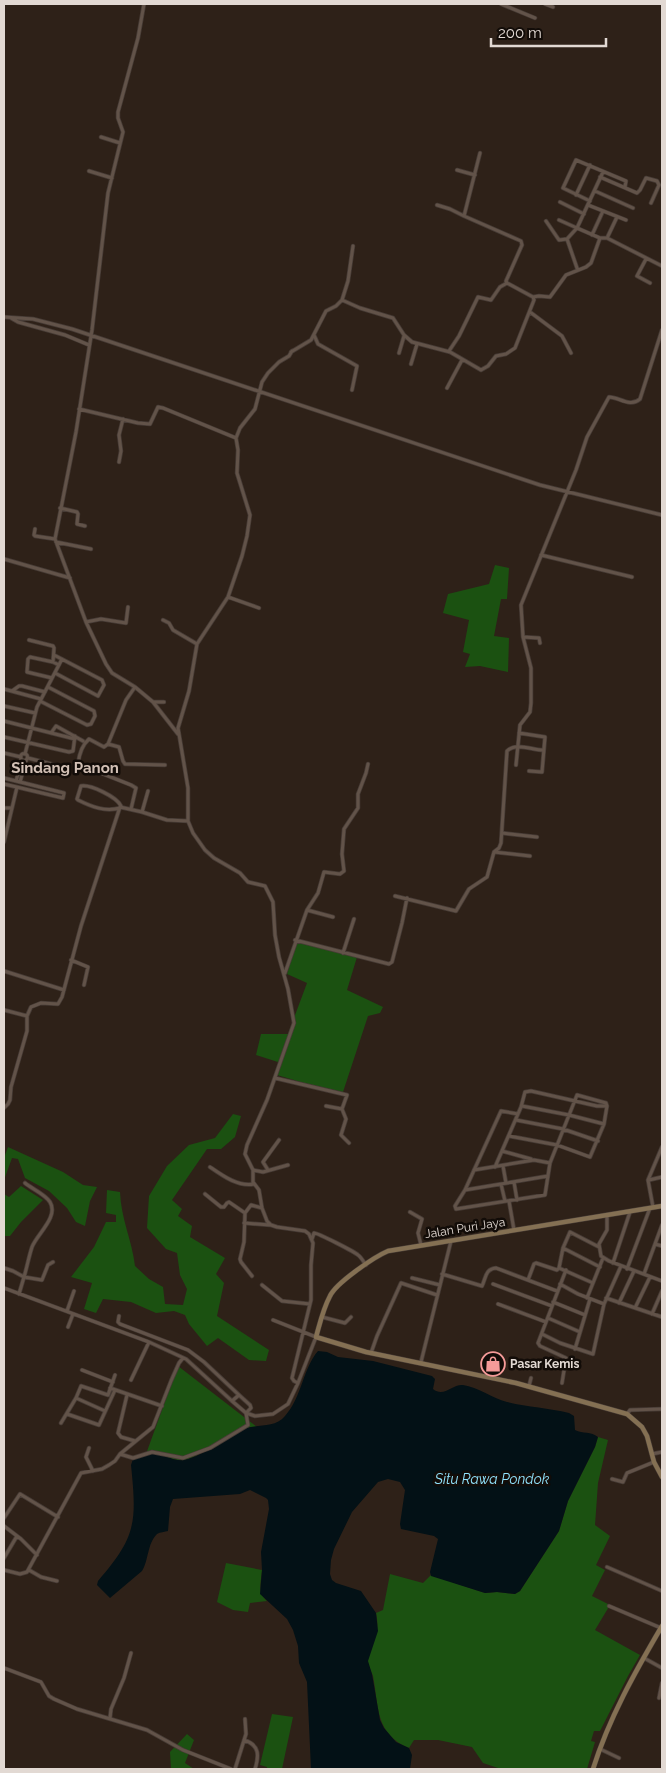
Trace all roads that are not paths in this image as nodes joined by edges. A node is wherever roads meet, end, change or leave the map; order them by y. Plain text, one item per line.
1 (144, 4) edge
2 (501, 4) edge
3 (545, 4) edge
4 (554, 7) dead end
5 (535, 18) dead end
6 (101, 137) dead end
7 (120, 143) junction
8 (480, 153) dead end
9 (590, 165) junction
10 (457, 170) dead end
11 (90, 171) dead end
12 (603, 172) junction
13 (475, 175) junction
14 (600, 177) junction
15 (112, 178) junction
16 (624, 187) junction
17 (595, 191) junction
18 (576, 195) junction
19 (560, 202) dead end
20 (589, 203) junction
21 (651, 203) dead end
22 (437, 205) dead end
23 (633, 208) dead end
24 (603, 211) junction
25 (584, 214) junction
26 (464, 216) junction
27 (617, 217) junction
28 (559, 220) dead end
29 (626, 220) dead end
30 (546, 221) dead end
31 (577, 228) junction
32 (592, 235) junction
33 (608, 236) dead end
34 (600, 238) junction
35 (567, 239) junction
36 (353, 246) dead end
37 (646, 259) junction
38 (662, 266) edge
39 (577, 268) dead end
40 (508, 283) junction
41 (650, 283) dead end
42 (533, 297) junction
43 (342, 300) junction
44 (530, 312) junction
45 (5, 316) edge
46 (662, 330) edge
47 (90, 335) junction
48 (314, 335) junction
49 (404, 335) junction
50 (417, 344) junction
51 (89, 345) junction
52 (449, 351) junction
53 (399, 352) dead end
54 (572, 353) dead end
55 (462, 360) junction
56 (411, 364) dead end
57 (448, 388) dead end
58 (352, 390) dead end
59 (260, 392) junction
60 (79, 409) junction
61 (123, 419) junction
62 (236, 438) junction
63 (119, 462) dead end
64 (566, 493) junction
65 (60, 508) junction
66 (662, 515) edge
67 (86, 526) dead end
68 (35, 529) dead end
69 (55, 541) junction
70 (91, 549) dead end
71 (541, 555) junction
72 (4, 559) edge
73 (632, 577) dead end
74 (70, 578) junction
75 (228, 597) junction
76 (128, 608) dead end
77 (259, 608) dead end
78 (163, 620) dead end
79 (86, 622) junction
80 (523, 637) junction
81 (29, 640) dead end
82 (540, 643) dead end
83 (197, 644) junction
84 (54, 655) junction
85 (62, 660) junction
86 (54, 662) junction
87 (59, 665) junction
88 (55, 673) junction
89 (52, 678) junction
90 (48, 687) junction
91 (135, 688) junction
92 (4, 689) edge
93 (12, 691) junction
94 (45, 692) junction
95 (41, 700) junction
96 (153, 702) junction
97 (164, 702) dead end
98 (4, 706) edge
99 (36, 713) junction
100 (4, 721) edge
101 (32, 728) junction
102 (51, 733) junction
103 (519, 733) junction
104 (178, 734) junction
105 (4, 737) edge
106 (75, 738) junction
107 (83, 741) dead end
108 (28, 742) junction
109 (108, 744) junction
110 (518, 747) junction
111 (543, 750) junction
112 (4, 753) edge
113 (24, 759) junction
114 (368, 764) dead end
115 (164, 765) dead end
116 (516, 765) dead end
117 (67, 768) dead end
118 (528, 771) dead end
119 (4, 778) edge
120 (18, 782) junction
121 (4, 784) edge
122 (17, 787) junction
123 (42, 788) junction
124 (148, 792) dead end
125 (41, 793) junction
126 (120, 807) junction
127 (4, 808) edge
128 (12, 808) junction
129 (131, 809) junction
130 (142, 812) junction
131 (188, 821) junction
132 (502, 833) junction
133 (537, 837) dead end
134 (4, 842) edge
135 (494, 852) junction
136 (530, 856) dead end
137 (395, 896) dead end
138 (407, 898) junction
139 (307, 910) junction
140 (333, 917) dead end
141 (354, 920) dead end
142 (295, 940) junction
143 (344, 953) junction
144 (71, 960) junction
145 (4, 971) edge
146 (284, 976) junction
147 (84, 984) dead end
148 (64, 990) junction
149 (4, 1010) edge
150 (27, 1016) junction
151 (275, 1078) junction
152 (575, 1100) junction
153 (326, 1106) dead end
154 (522, 1106) junction
155 (607, 1106) junction
156 (4, 1108) edge
157 (342, 1109) junction
158 (518, 1114) junction
159 (569, 1114) junction
160 (516, 1120) junction
161 (604, 1124) junction
162 (563, 1130) junction
163 (509, 1136) junction
164 (279, 1140) dead end
165 (598, 1141) junction
166 (349, 1143) dead end
167 (557, 1145) junction
168 (662, 1147) edge
169 (502, 1151) junction
170 (534, 1160) junction
171 (550, 1163) junction
172 (288, 1164) dead end
173 (503, 1166) junction
174 (210, 1167) dead end
175 (495, 1167) junction
176 (253, 1170) junction
177 (268, 1170) junction
178 (474, 1170) junction
179 (548, 1176) junction
180 (662, 1177) edge
181 (648, 1180) junction
182 (514, 1182) junction
183 (25, 1183) dead end
184 (254, 1184) junction
185 (501, 1184) junction
186 (506, 1184) junction
187 (465, 1190) junction
188 (205, 1194) dead end
189 (517, 1200) junction
190 (507, 1201) junction
191 (652, 1206) junction
192 (662, 1206) edge
193 (262, 1208) junction
194 (410, 1212) dead end
195 (630, 1212) junction
196 (245, 1213) junction
197 (607, 1216) junction
198 (244, 1223) junction
199 (271, 1225) junction
200 (662, 1225) edge
201 (514, 1228) junction
202 (312, 1239) junction
203 (451, 1241) junction
204 (655, 1244) junction
205 (421, 1245) junction
206 (662, 1246) edge
207 (599, 1247) junction
208 (563, 1248) junction
209 (604, 1258) junction
210 (53, 1262) dead end
211 (613, 1263) junction
212 (366, 1265) junction
213 (620, 1266) junction
214 (600, 1267) junction
215 (4, 1268) edge
216 (559, 1268) junction
217 (627, 1269) junction
218 (566, 1270) junction
219 (634, 1271) junction
220 (442, 1274) junction
221 (644, 1274) junction
222 (252, 1276) dead end
223 (662, 1276) edge
224 (24, 1277) junction
225 (650, 1277) junction
226 (412, 1278) dead end
227 (528, 1280) junction
228 (661, 1281) edge
229 (593, 1283) junction
230 (493, 1284) dead end
231 (560, 1284) junction
232 (262, 1285) dead end
233 (440, 1285) junction
234 (4, 1288) edge
235 (74, 1291) dead end
236 (557, 1291) junction
237 (662, 1291) edge
238 (19, 1294) junction
239 (437, 1295) junction
240 (588, 1298) junction
241 (606, 1298) junction
242 (661, 1299) edge
243 (619, 1303) junction
244 (310, 1304) junction
245 (498, 1304) dead end
246 (553, 1304) junction
247 (604, 1304) junction
248 (635, 1308) junction
249 (67, 1311) junction
250 (73, 1314) junction
251 (652, 1314) junction
252 (585, 1315) junction
253 (119, 1316) dead end
254 (322, 1317) junction
255 (351, 1317) dead end
256 (662, 1317) edge
257 (273, 1320) dead end
258 (547, 1320) junction
259 (68, 1327) dead end
260 (580, 1332) junction
261 (302, 1333) junction
262 (542, 1334) junction
263 (316, 1337) junction
264 (149, 1342) junction
265 (575, 1349) junction
266 (369, 1353) junction
267 (183, 1358) junction
268 (420, 1362) junction
269 (82, 1370) dead end
270 (115, 1375) dead end
271 (531, 1378) dead end
272 (131, 1380) dead end
273 (113, 1382) junction
274 (298, 1383) junction
275 (562, 1383) dead end
276 (529, 1386) junction
277 (110, 1388) junction
278 (115, 1390) junction
279 (127, 1395) junction
280 (239, 1395) junction
281 (110, 1396) junction
282 (76, 1398) junction
283 (232, 1401) junction
284 (162, 1406) junction
285 (662, 1410) edge
286 (105, 1411) junction
287 (246, 1413) junction
288 (67, 1414) junction
289 (626, 1414) junction
290 (61, 1423) dead end
291 (134, 1441) junction
292 (89, 1448) dead end
293 (662, 1452) edge
294 (120, 1454) junction
295 (652, 1454) junction
296 (654, 1462) junction
297 (93, 1471) junction
298 (662, 1477) edge
299 (612, 1479) dead end
300 (58, 1517) junction
301 (4, 1518) edge
302 (4, 1526) edge
303 (17, 1536) junction
304 (37, 1555) junction
305 (4, 1558) edge
306 (607, 1567) dead end
307 (4, 1570) edge
308 (29, 1570) junction
309 (57, 1581) dead end
310 (662, 1591) edge
311 (610, 1606) dead end
312 (662, 1627) edge
313 (131, 1653) dead end
314 (644, 1658) junction
315 (4, 1668) edge
316 (662, 1668) edge
317 (662, 1683) edge
318 (659, 1698) dead end
319 (110, 1718) junction
320 (246, 1719) dead end
321 (244, 1740) junction
322 (599, 1749) junction
323 (620, 1758) dead end
324 (230, 1769) edge
325 (235, 1769) edge
326 (255, 1769) edge
327 (593, 1769) edge

1 - 7 street
2 - 5 street
3 - 4 street
6 - 7 street
7 - 15 street
8 - 13 street
9 - 12 street
9 - 18 street
9 - 18 street
10 - 13 street
11 - 15 street
12 - 14 street
12 - 16 street
13 - 26 street
14 - 16 street
14 - 17 street
15 - 47 street
16 - 21 street
17 - 20 street
17 - 23 street
18 - 20 street
19 - 25 street
20 - 24 street
20 - 25 street
22 - 26 street
24 - 27 street
24 - 32 street
25 - 31 street
26 - 40 street
27 - 29 street
27 - 33 street
28 - 31 street
30 - 35 street
31 - 32 street
31 - 35 street
32 - 34 street
34 - 37 street
34 - 42 street
35 - 39 street
36 - 43 street
37 - 38 street
37 - 41 street
40 - 42 street
40 - 52 street
42 - 44 street
43 - 48 street
43 - 49 street
44 - 54 street
44 - 55 street
45 - 47 street
45 - 51 street
46 - 64 street
47 - 51 street
47 - 59 street
48 - 58 street
48 - 59 street
49 - 50 street
49 - 53 street
50 - 52 street
50 - 56 street
51 - 60 street
52 - 55 street
55 - 57 street
59 - 62 street
59 - 64 street
60 - 61 street
60 - 65 street
61 - 62 street
61 - 63 street
62 - 75 street
64 - 66 street
64 - 71 street
65 - 67 street
65 - 69 street
68 - 69 street
69 - 70 street
69 - 74 street
71 - 73 street
71 - 80 street
72 - 74 street
74 - 79 street
75 - 77 street
75 - 83 street
76 - 79 street
78 - 83 street
79 - 91 street
80 - 82 street
80 - 103 street
81 - 84 street
83 - 104 street
84 - 85 street
84 - 86 street
85 - 87 street
85 - 88 street
86 - 87 street
86 - 89 street
87 - 88 street
88 - 89 street
89 - 90 street
90 - 94 street
90 - 95 street
91 - 96 street
91 - 109 street
92 - 93 street
93 - 94 street
93 - 95 street
94 - 95 street
95 - 99 street
96 - 97 street
96 - 104 street
98 - 99 street
99 - 101 street
100 - 101 street
101 - 102 street
101 - 108 street
102 - 106 street
102 - 106 street
103 - 110 street
103 - 111 street
104 - 131 street
105 - 108 street
106 - 107 street
106 - 108 street
108 - 113 street
109 - 115 street
109 - 129 street
110 - 111 street
110 - 116 street
110 - 132 street
111 - 118 street
112 - 113 street
113 - 117 street
113 - 120 street
114 - 139 street
119 - 120 street
120 - 123 street
121 - 122 street
122 - 125 street
122 - 128 street
123 - 125 street
123 - 125 street
124 - 130 street
126 - 126 street
126 - 129 street
126 - 144 street
127 - 128 street
128 - 134 street
129 - 130 street
130 - 131 street
131 - 146 street
132 - 133 street
132 - 135 street
135 - 136 street
135 - 138 street
137 - 138 street
138 - 143 street
139 - 140 street
139 - 142 street
141 - 143 street
142 - 143 street
142 - 146 street
144 - 147 street
144 - 148 street
145 - 148 street
146 - 151 street
148 - 150 street
149 - 150 street
150 - 156 street
151 - 157 street
151 - 176 street
152 - 154 street
152 - 155 street
152 - 155 street
152 - 159 street
153 - 157 street
154 - 158 street
154 - 159 street
155 - 161 street
157 - 166 street
158 - 160 street
158 - 178 street
159 - 161 street
159 - 162 street
160 - 162 street
160 - 163 street
161 - 165 street
162 - 165 street
162 - 167 street
163 - 167 street
163 - 169 street
164 - 177 street
165 - 167 street
167 - 171 street
168 - 181 street
169 - 170 street
169 - 175 street
170 - 171 street
170 - 173 street
171 - 179 street
172 - 177 street
173 - 175 street
173 - 186 street
174 - 184 street
175 - 178 street
176 - 177 street
176 - 184 street
178 - 187 street
179 - 182 street
179 - 189 street
180 - 181 street
181 - 191 street
182 - 186 street
182 - 189 street
183 - 224 street
184 - 193 street
185 - 186 street
185 - 187 street
185 - 190 street
187 - 190 street
188 - 196 street
189 - 190 street
190 - 201 street
191 - 192 street, Jalan Puri Jaya
191 - 195 street, Jalan Puri Jaya
191 - 217 street
193 - 196 street
193 - 199 street
194 - 205 street
195 - 197 street, Jalan Puri Jaya
195 - 211 street
196 - 198 street
197 - 201 street, Jalan Puri Jaya
197 - 207 street
198 - 199 street
198 - 222 street
199 - 202 street
200 - 204 street
201 - 203 street, Jalan Puri Jaya
202 - 212 street
202 - 244 street
203 - 205 street, Jalan Puri Jaya
203 - 220 street
204 - 206 street
204 - 221 street
205 - 212 street, Jalan Puri Jaya
207 - 208 street
207 - 209 street
208 - 214 street
208 - 216 street
209 - 211 street
209 - 214 street
210 - 224 street
211 - 213 street
212 - 254 street, Jalan Puri Jaya
213 - 217 street
213 - 241 street
214 - 229 street
215 - 224 street
216 - 218 street
216 - 227 street
217 - 219 street
218 - 229 street
218 - 231 street
219 - 221 street
219 - 243 street
220 - 227 street
220 - 233 street
221 - 225 street
223 - 228 street
224 - 238 street
225 - 228 street
225 - 248 street
226 - 233 street
227 - 236 street
229 - 240 street
230 - 246 street
231 - 236 street
231 - 240 street
232 - 244 street
233 - 239 street
234 - 238 street
235 - 249 street
236 - 246 street
237 - 242 street
238 - 249 street
239 - 266 street
239 - 268 street
240 - 247 street
240 - 252 street
241 - 243 street
241 - 247 street
242 - 251 street
243 - 248 street
244 - 261 street
245 - 258 street
246 - 252 street
246 - 258 street
247 - 265 street
248 - 251 street
249 - 250 street
250 - 259 street
250 - 264 street
251 - 256 street
252 - 260 street
253 - 280 street
254 - 255 street
254 - 263 street, Jalan Puri Jaya
257 - 261 street
258 - 260 street
258 - 262 street
260 - 265 street
261 - 263 street
261 - 274 street
262 - 265 street
262 - 275 street
263 - 266 street
263 - 274 street
264 - 267 street
264 - 272 street
266 - 268 street
267 - 283 street
267 - 284 street
268 - 276 street
269 - 273 street
270 - 273 street
271 - 276 street
273 - 277 street
274 - 287 street
276 - 289 street
277 - 278 street
277 - 281 street
278 - 279 street
278 - 281 street
279 - 284 street
279 - 291 street
280 - 283 street
280 - 287 street
281 - 282 street
281 - 286 street
282 - 286 street
282 - 288 street
283 - 287 street
284 - 291 street
285 - 289 street
286 - 288 street
287 - 294 street
288 - 290 street
289 - 295 street
291 - 294 street
292 - 297 street
293 - 295 street
294 - 297 street
295 - 296 street
296 - 298 street
296 - 299 street
297 - 300 street
300 - 301 street
300 - 304 street
302 - 303 street
303 - 304 street
303 - 305 street
304 - 308 street
306 - 310 street
307 - 308 street
308 - 309 street
311 - 312 street
312 - 314 street
313 - 319 street
314 - 316 street
314 - 322 street
315 - 319 street
317 - 318 street
319 - 324 street
320 - 321 street
321 - 325 street
321 - 326 street
322 - 323 street
322 - 327 street

